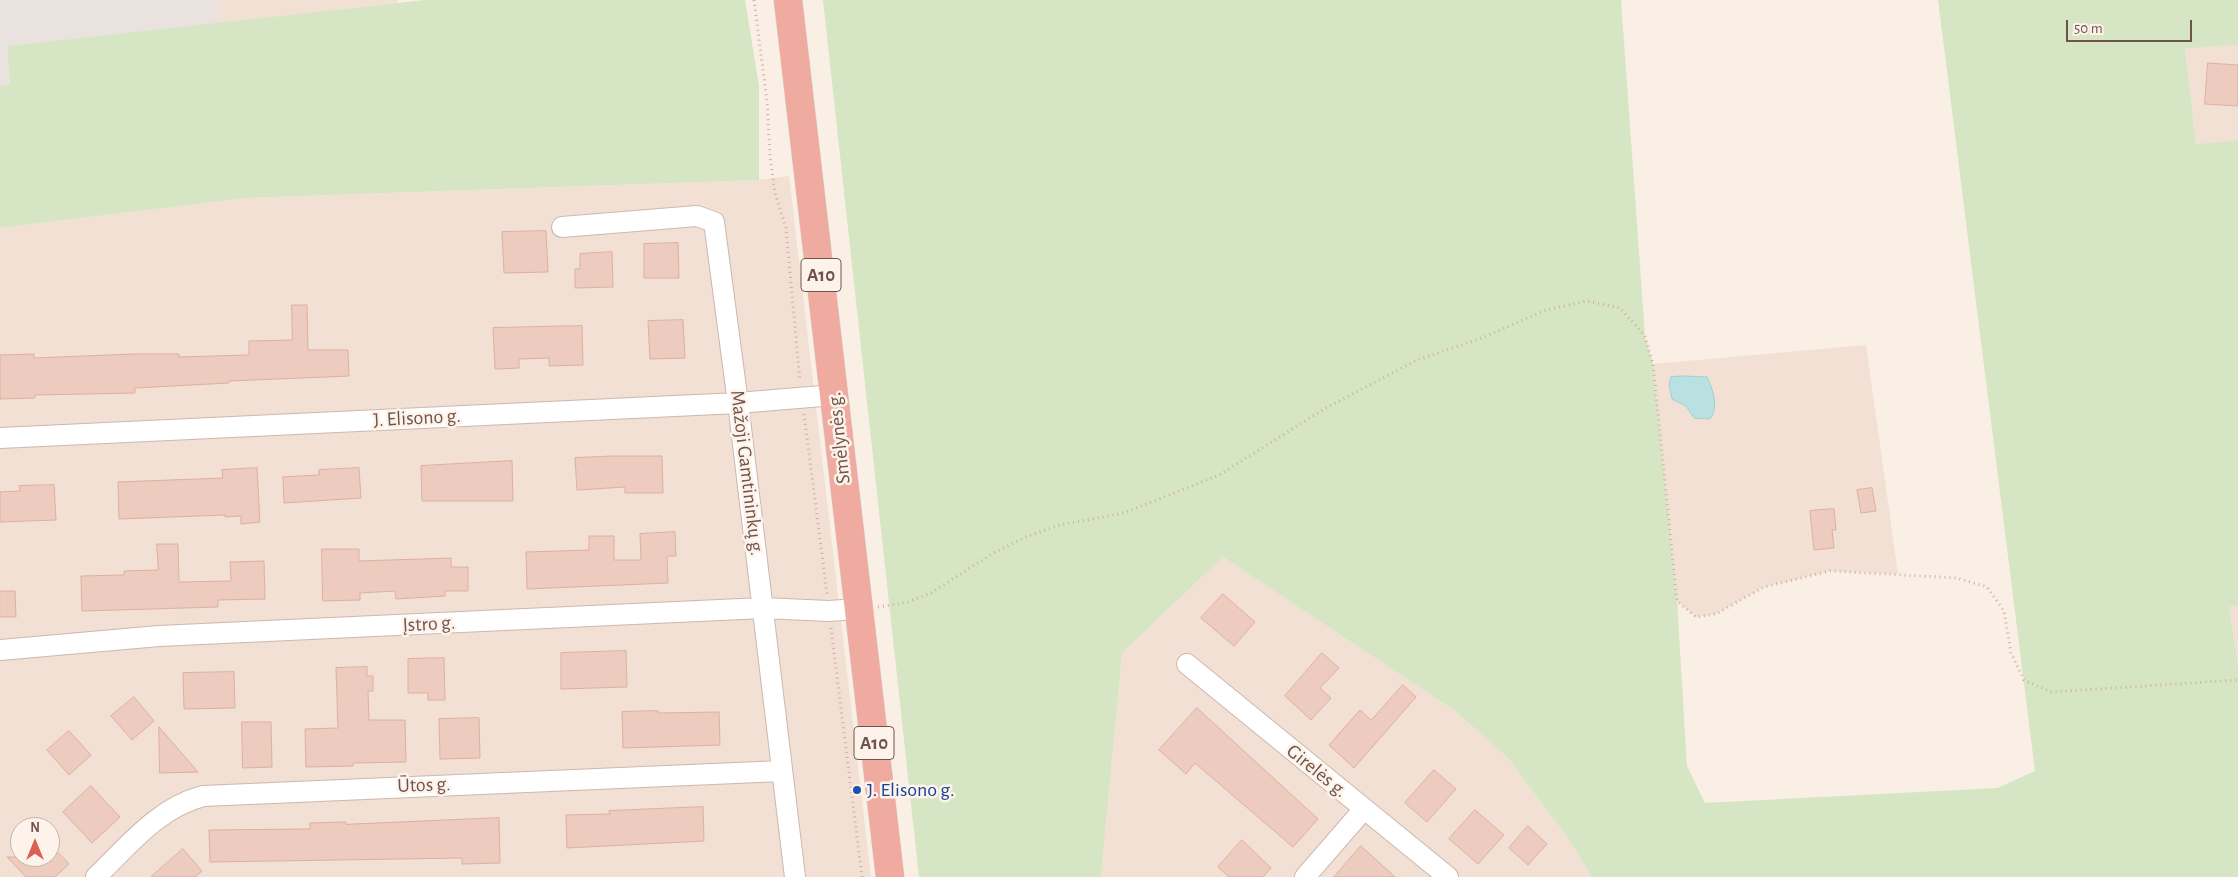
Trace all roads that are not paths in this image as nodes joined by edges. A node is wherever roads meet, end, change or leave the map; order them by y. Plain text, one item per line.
1 (788, 0) edge
2 (562, 227) dead end
3 (834, 395) junction
4 (738, 403) junction
5 (0, 438) edge
6 (763, 608) junction
7 (858, 609) junction
8 (0, 650) edge
9 (1186, 664) dead end
10 (782, 771) junction
11 (1364, 809) junction
12 (96, 877) edge
13 (795, 877) edge
14 (890, 877) edge
15 (1306, 877) edge
16 (1448, 877) edge

1 - 3 highway, Smėlynės g. / A10
2 - 4 street, Mažoji Gamtininkų g.
3 - 4 street, J. Elisono g.
3 - 7 highway, Smėlynės g. / A10
4 - 5 street, J. Elisono g.
4 - 6 street, Mažoji Gamtininkų g.
6 - 7 street, Įstro g.
6 - 8 street, Įstro g.
6 - 10 street, Mažoji Gamtininkų g.
7 - 14 highway, Smėlynės g. / A10
9 - 11 street, Girelės g.
10 - 12 street, Ūtos g.
10 - 13 street, Mažoji Gamtininkų g.
11 - 15 street
11 - 16 street, Girelės g.

